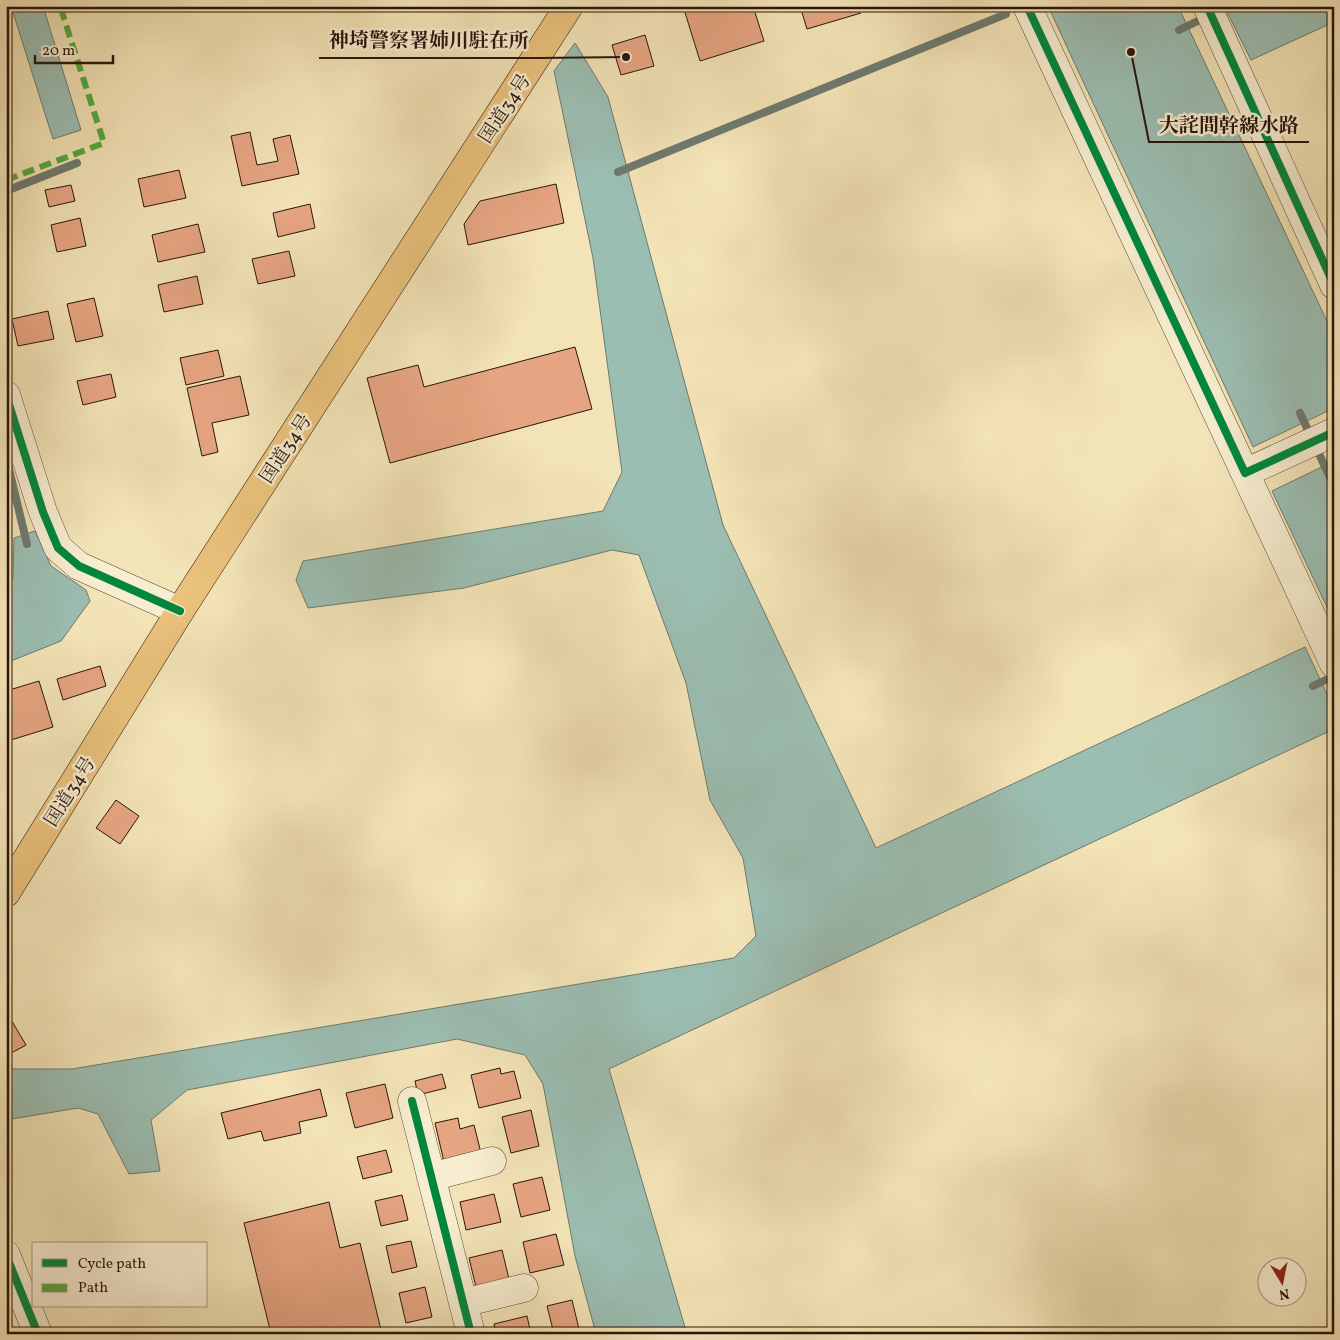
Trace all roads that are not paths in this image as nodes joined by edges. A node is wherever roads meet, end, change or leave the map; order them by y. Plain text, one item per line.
1 (569, 6) edge
2 (1027, 6) edge
3 (1210, 14) edge
4 (1334, 285) edge
5 (6, 395) edge
6 (1332, 433) edge
7 (1245, 473) junction
8 (180, 610) junction
9 (1334, 664) edge
10 (6, 893) edge
11 (412, 1100) dead end
12 (492, 1161) dead end
13 (432, 1177) junction
14 (6, 1255) edge
15 (524, 1288) dead end
16 (463, 1303) junction
17 (38, 1334) edge
18 (470, 1334) edge

1 - 8 highway, 国道34号
2 - 7 street
3 - 4 street
5 - 8 street
6 - 7 street
7 - 9 street
8 - 10 highway, 国道34号
11 - 13 street
12 - 13 street
13 - 16 street
14 - 17 street
15 - 16 street
16 - 18 street

